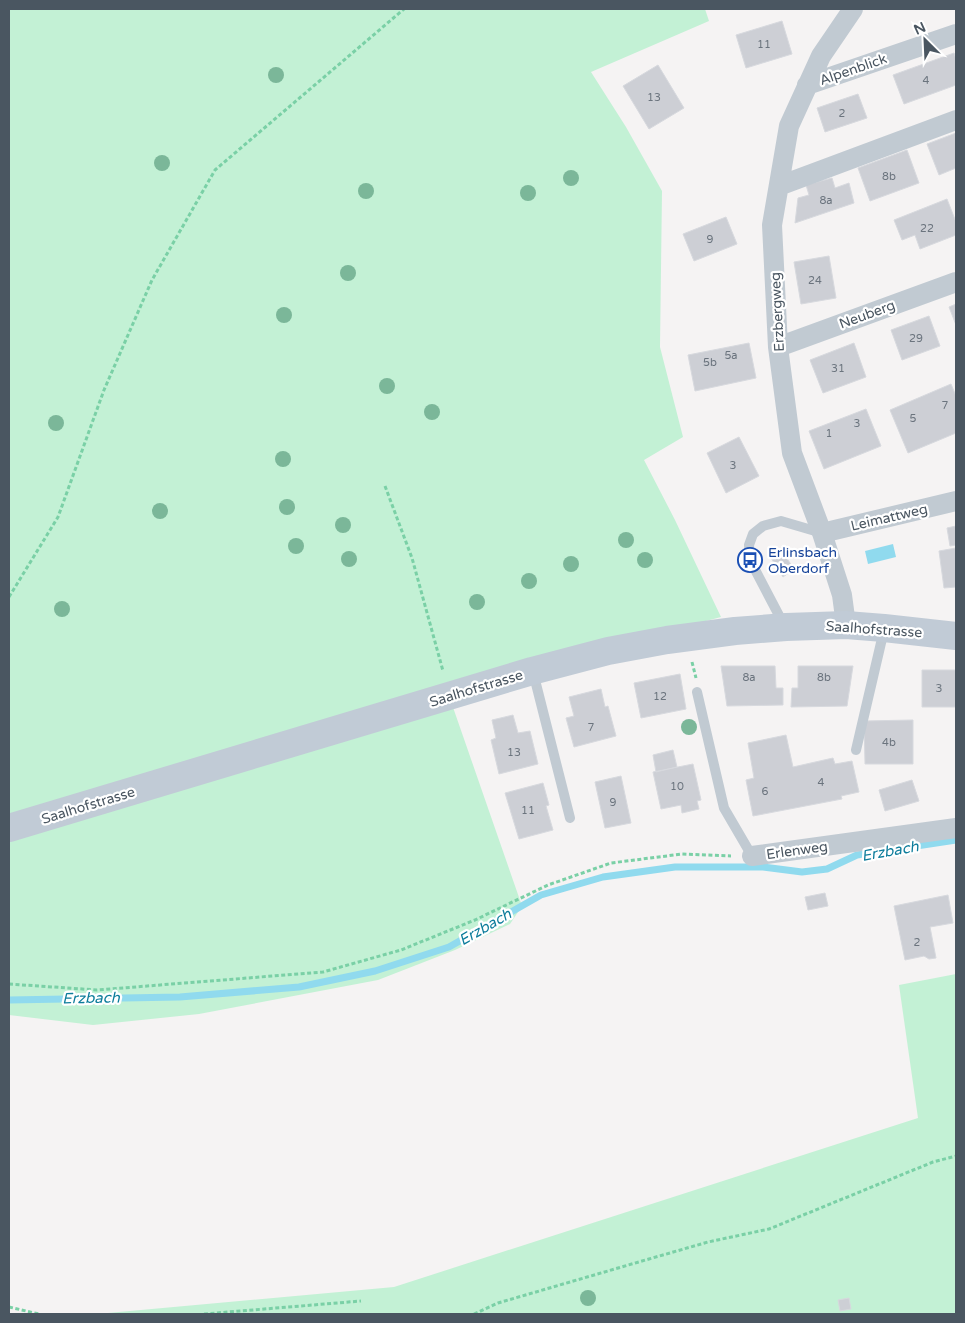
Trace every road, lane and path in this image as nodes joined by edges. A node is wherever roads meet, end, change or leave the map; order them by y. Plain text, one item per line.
1 (404, 9) edge
2 (853, 9) edge
3 (956, 34) edge
4 (807, 85) junction
5 (956, 120) edge
6 (779, 186) junction
7 (956, 282) edge
8 (778, 347) junction
9 (385, 486) dead end
10 (956, 501) edge
11 (822, 533) junction
12 (9, 597) edge
13 (846, 625) junction
14 (786, 627) junction
15 (884, 628) junction
16 (956, 636) edge
17 (687, 637) junction
18 (532, 671) junction
19 (696, 692) joint
20 (453, 695) junction
21 (856, 750) dead end
22 (570, 818) dead end
23 (9, 828) edge
24 (956, 828) edge
25 (752, 856) junction
26 (9, 984) edge
27 (956, 1156) edge
28 (361, 1301) dead end
29 (9, 1307) edge
30 (39, 1314) edge
31 (204, 1314) edge
32 (474, 1314) edge

1 - 12 path
2 - 4 street, Erzbergweg
3 - 4 street, Alpenblick
4 - 6 street, Erzbergweg
5 - 6 street
6 - 8 street, Erzbergweg
7 - 8 street, Neuberg
8 - 11 street, Erzbergweg
9 - 20 path
10 - 11 street, Leimattweg
11 - 13 street, Erzbergweg
11 - 14 lane
13 - 14 main road, Saalhofstrasse
13 - 15 main road, Saalhofstrasse
14 - 17 main road, Saalhofstrasse
15 - 16 main road, Saalhofstrasse
15 - 21 lane
17 - 18 main road, Saalhofstrasse
17 - 19 path
18 - 20 main road, Saalhofstrasse
18 - 22 lane
19 - 25 lane, Erlenweg
20 - 23 main road, Saalhofstrasse
24 - 25 street, Erlenweg
25 - 26 path
27 - 32 path
28 - 31 path
29 - 30 path

